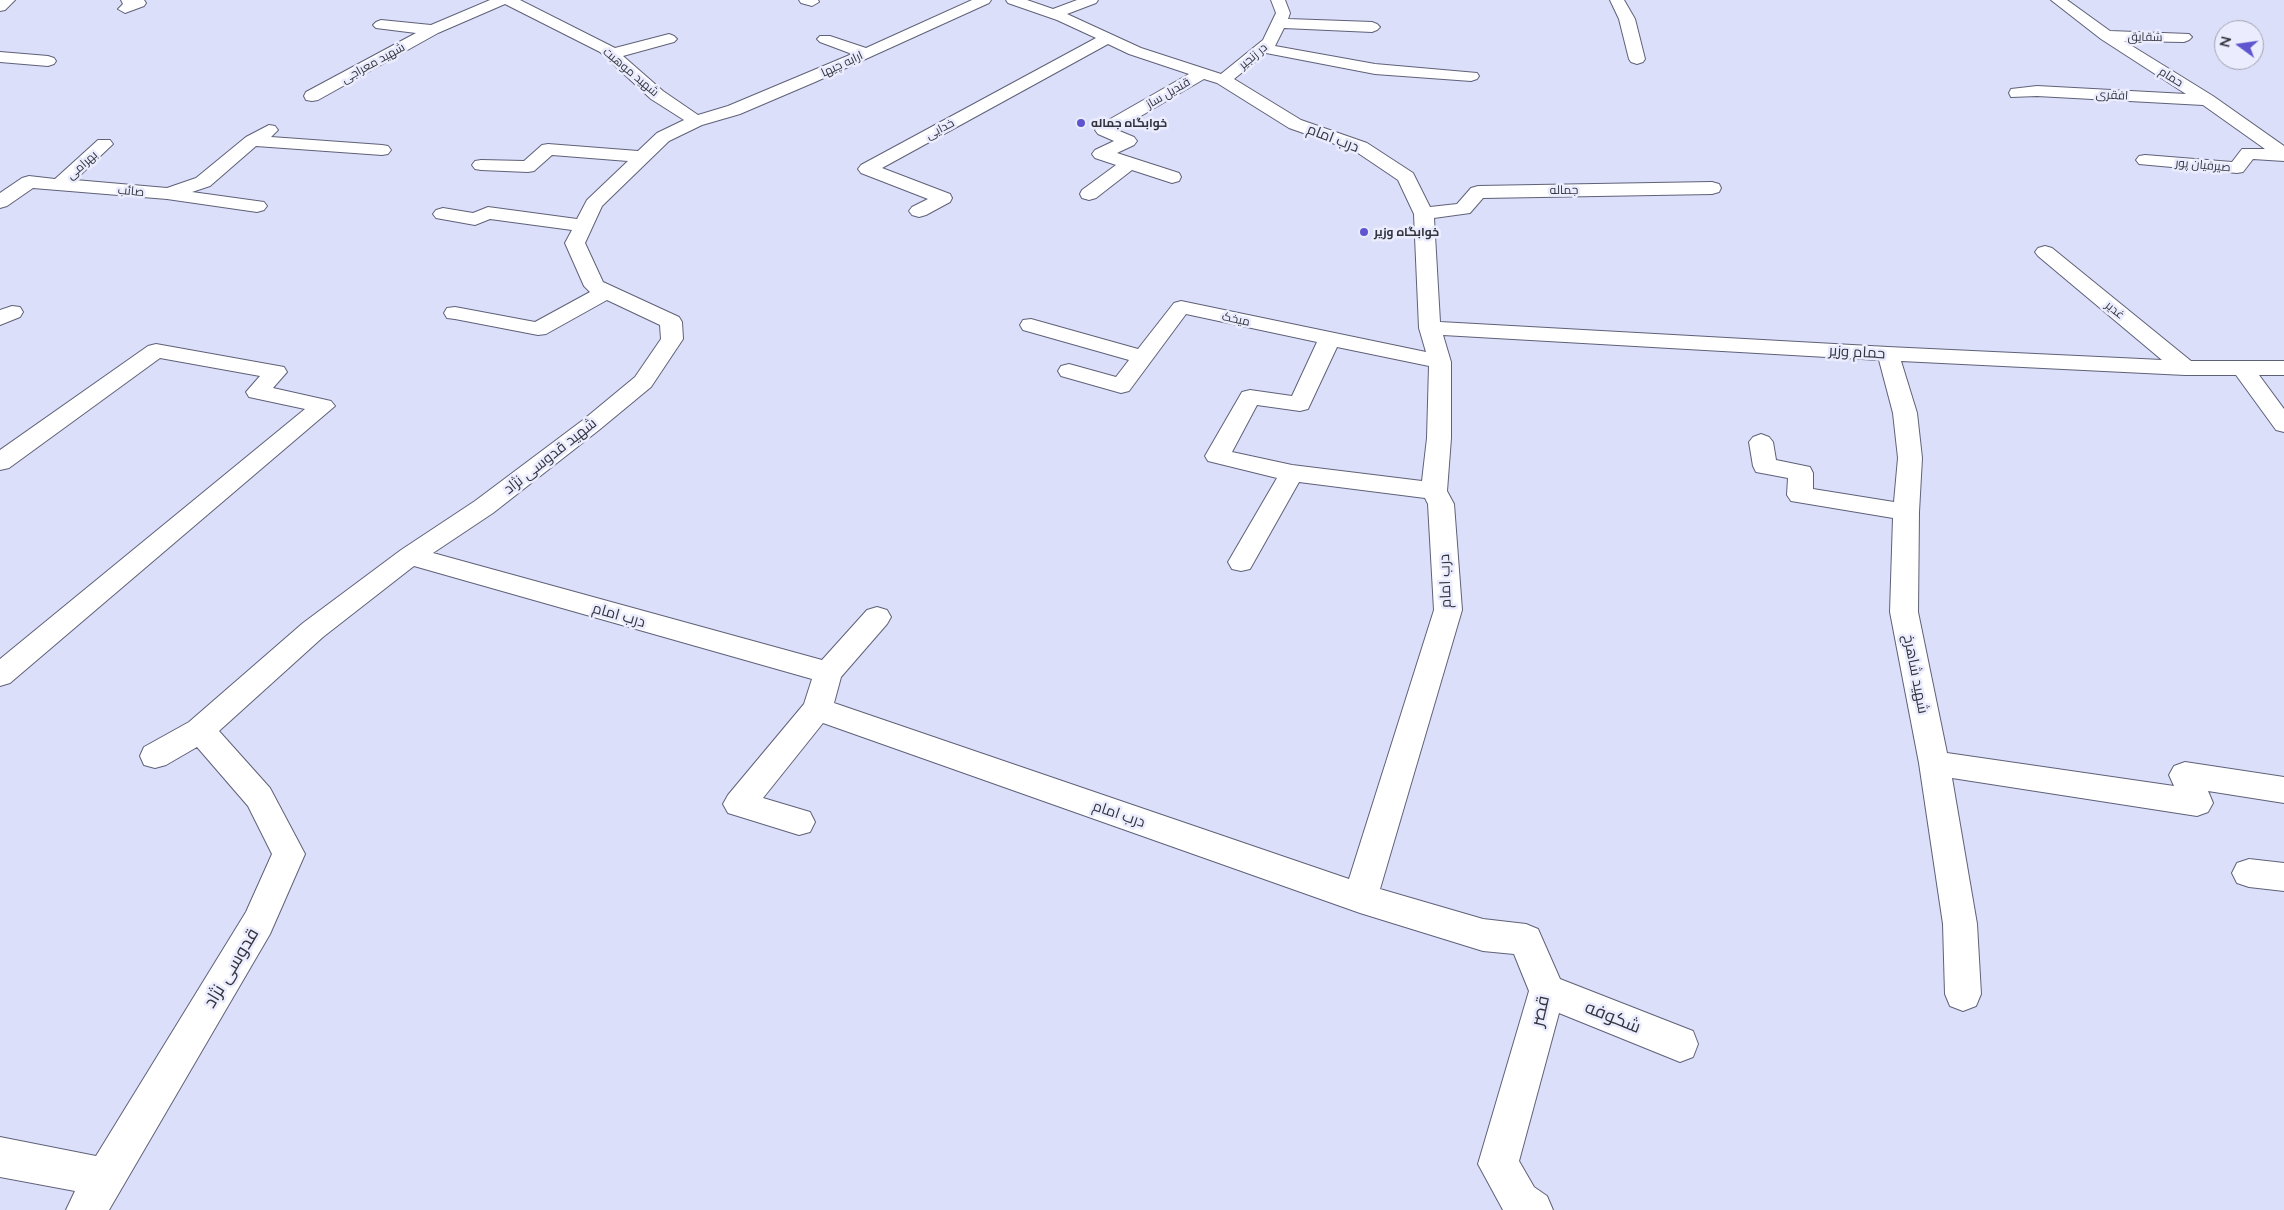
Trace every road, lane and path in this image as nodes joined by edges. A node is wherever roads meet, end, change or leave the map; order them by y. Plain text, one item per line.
1 (8, 0) edge
2 (502, 0) edge
3 (984, 0) edge
4 (1013, 0) edge
5 (1091, 0) edge
6 (1278, 0) edge
7 (1617, 0) edge
8 (2058, 0) edge
9 (521, 2) edge
10 (0, 7) edge
11 (1053, 14) junction
12 (1278, 23) junction
13 (381, 25) dead end
14 (1372, 27) dead end
15 (433, 30) junction
16 (2106, 36) junction
17 (2184, 37) dead end
18 (1108, 38) junction
19 (669, 39) dead end
20 (825, 39) dead end
21 (1263, 48) junction
22 (866, 53) junction
23 (612, 54) junction
24 (0, 57) edge
25 (1637, 59) dead end
26 (48, 61) dead end
27 (1203, 73) junction
28 (1471, 76) dead end
29 (1223, 80) junction
30 (2016, 93) dead end
31 (312, 96) dead end
32 (2207, 100) junction
33 (696, 121) junction
34 (269, 130) dead end
35 (252, 141) junction
36 (104, 144) dead end
37 (382, 150) dead end
38 (2284, 155) edge
39 (642, 157) junction
40 (2145, 160) dead end
41 (1130, 163) junction
42 (481, 165) dead end
43 (1172, 177) dead end
44 (59, 185) junction
45 (1712, 188) dead end
46 (169, 194) junction
47 (1089, 194) dead end
48 (0, 202) edge
49 (257, 206) dead end
50 (919, 211) dead end
51 (443, 214) dead end
52 (1424, 214) junction
53 (584, 226) junction
54 (2045, 252) dead end
55 (606, 292) junction
56 (455, 313) dead end
57 (1031, 325) dead end
58 (1430, 328) junction
59 (1330, 338) junction
60 (1888, 354) junction
61 (1143, 357) junction
62 (1440, 362) junction
63 (2186, 368) junction
64 (2284, 368) edge
65 (2243, 369) junction
66 (1069, 371) dead end
67 (2284, 425) edge
68 (1761, 442) dead end
69 (0, 462) edge
70 (1292, 473) junction
71 (1434, 490) junction
72 (1906, 512) junction
73 (410, 556) junction
74 (1241, 562) dead end
75 (877, 617) dead end
76 (828, 673) junction
77 (0, 675) edge
78 (817, 710) junction
79 (200, 730) junction
80 (156, 756) dead end
81 (1934, 763) junction
82 (2284, 790) edge
83 (799, 822) dead end
84 (2249, 873) dead end
85 (2284, 877) edge
86 (1360, 898) junction
87 (1547, 991) junction
88 (1963, 994) dead end
89 (1680, 1044) dead end
90 (0, 1157) edge
91 (105, 1177) junction
92 (86, 1210) edge
93 (1533, 1210) edge

1 - 10 street
2 - 15 street, شهید معراجی
3 - 22 street, ارابه چیها
4 - 11 street, درب امام
5 - 11 street
6 - 12 street, در زنجیر
7 - 25 street
8 - 16 street, حمام
9 - 23 street, شهید موهبت
11 - 18 street, درب امام
12 - 14 street
12 - 21 street, در زنجیر
13 - 15 street, شهید معراجی
15 - 31 street, شهید معراجی
16 - 17 street, شقایق
16 - 32 street, حمام
18 - 27 street, درب امام
18 - 50 street, خدایی
19 - 23 street
20 - 22 street
21 - 28 street
21 - 29 street, در زنجیر
22 - 33 street, ارابه چیها
23 - 33 street, شهید موهبت
24 - 26 street
27 - 29 street, درب امام
27 - 41 street, قندیل ساز
29 - 52 street, درب امام
30 - 32 street, افقری
32 - 38 street, حمام
33 - 39 street, شهید قدوسی نژاد
34 - 35 street, صائب
35 - 37 street
35 - 46 street, صائب
36 - 44 street, بهرامی
38 - 40 street, صیرفیان پور
39 - 42 street
39 - 53 street, شهید قدوسی نژاد
41 - 43 street, قندیل ساز
41 - 47 street
44 - 46 street, صائب
44 - 48 street, صائب
45 - 52 street, جماله
46 - 49 street
51 - 53 street
52 - 58 street, درب امام
53 - 55 street, شهید قدوسی نژاد
54 - 63 street, غدیر
55 - 56 street
55 - 73 street, شهید قدوسی نژاد
57 - 61 street
58 - 60 street, حمام وزیر
58 - 62 street, درب امام
59 - 61 street, میخک
59 - 62 street, میخک
59 - 70 street
60 - 63 street, حمام وزیر
60 - 72 street, شهید شاهرخ
61 - 66 street, میخک
62 - 71 street, درب امام
63 - 65 street, حمام وزیر
64 - 65 street, حمام وزیر
65 - 67 street
68 - 72 street
69 - 77 street
70 - 71 street
70 - 74 street
71 - 86 street, درب امام
72 - 81 street, شهید شاهرخ
73 - 76 street, درب امام
73 - 79 street, شهید قدوسی نژاد
75 - 76 street
76 - 78 street
78 - 83 street
78 - 86 street, درب امام
79 - 80 street, شهید قدوسی نژاد
79 - 91 street, قدوسی نژاد
81 - 82 street
81 - 88 street, شهید شاهرخ
84 - 85 street
86 - 87 street, قصر
87 - 89 street, شکوفه
87 - 93 street, قصر
90 - 91 street
91 - 92 street, قدوسی نژاد

